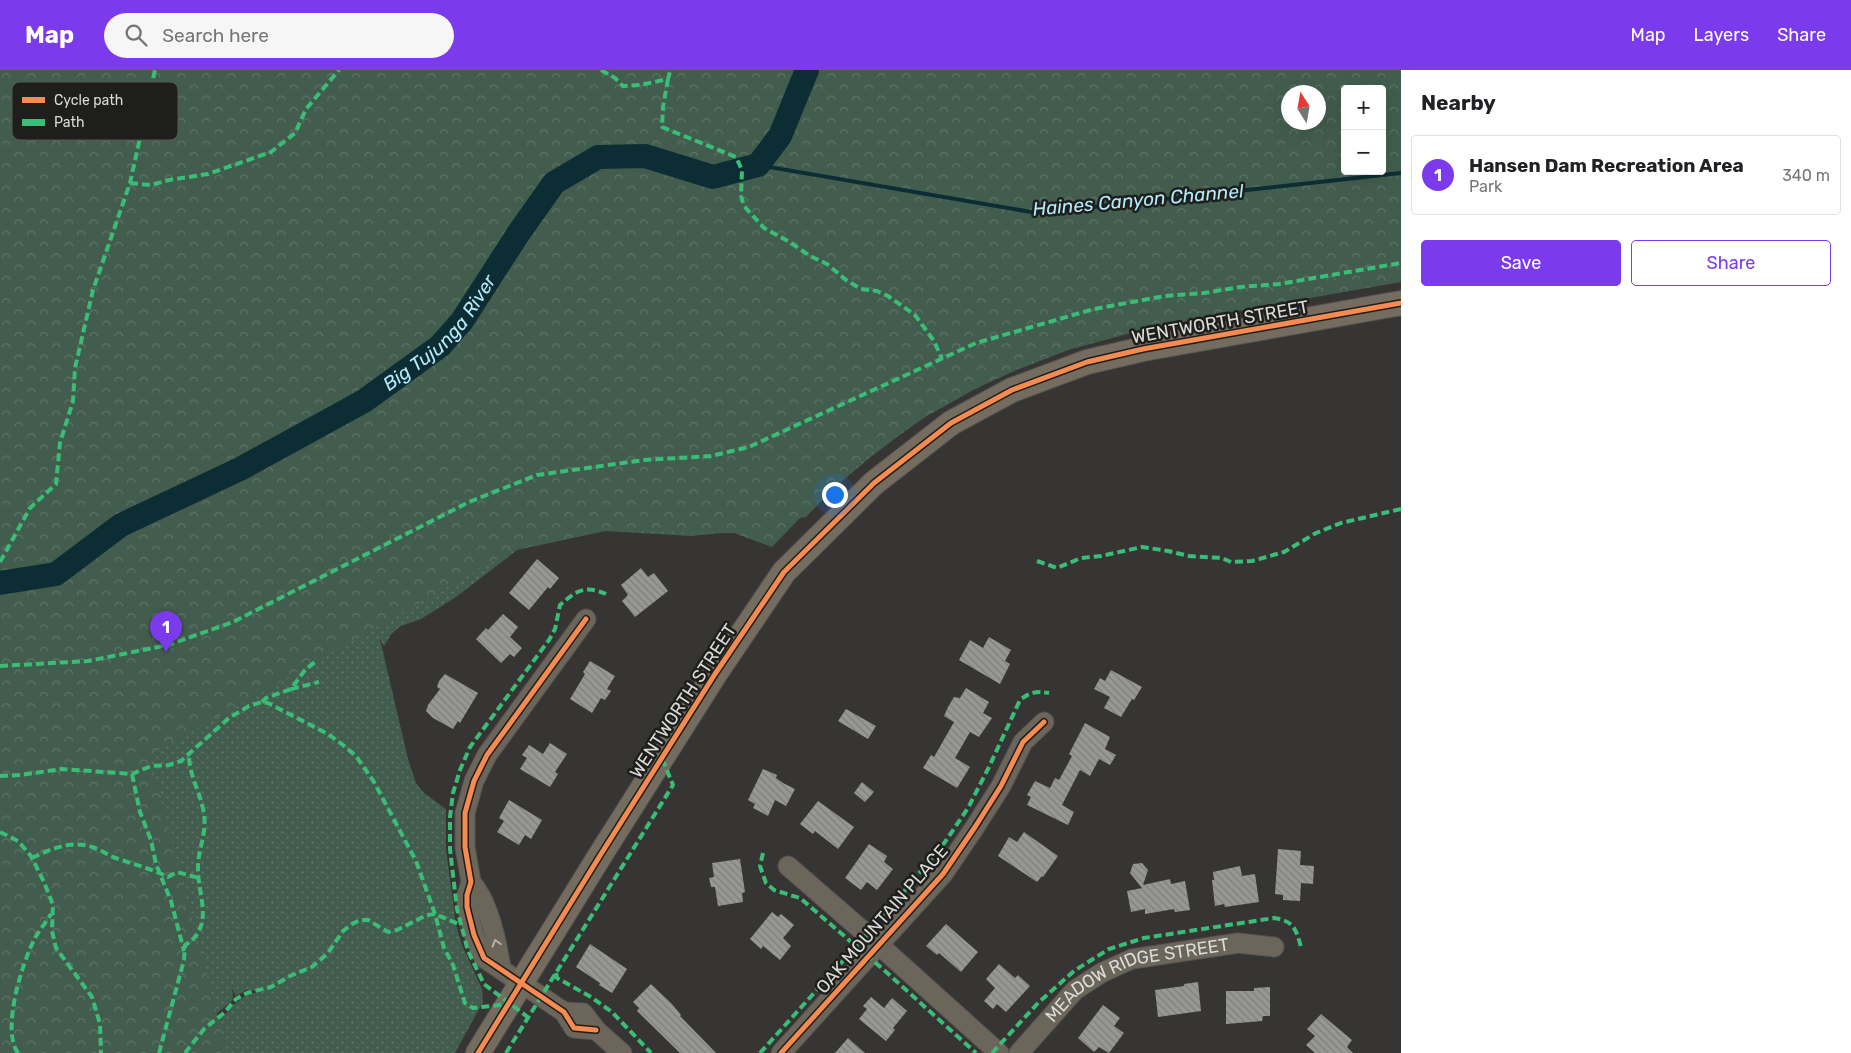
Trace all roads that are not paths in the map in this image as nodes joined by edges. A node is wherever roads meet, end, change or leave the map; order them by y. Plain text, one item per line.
1 (1401, 303) edge
2 (586, 619) dead end
3 (1044, 722) dead end
4 (788, 866) dead end
5 (879, 945) junction
6 (1274, 947) dead end
7 (521, 982) junction
8 (478, 1053) edge
9 (622, 1053) edge
10 (781, 1053) edge
11 (999, 1053) edge
12 (1019, 1053) edge

1 - 7 main road, WENTWORTH STREET
2 - 7 street
3 - 5 street, OAK MOUNTAIN PLACE
4 - 5 street
5 - 10 street, OAK MOUNTAIN PLACE
5 - 11 street
6 - 12 street, MEADOW RIDGE STREET
7 - 8 main road, WENTWORTH STREET
7 - 9 street

